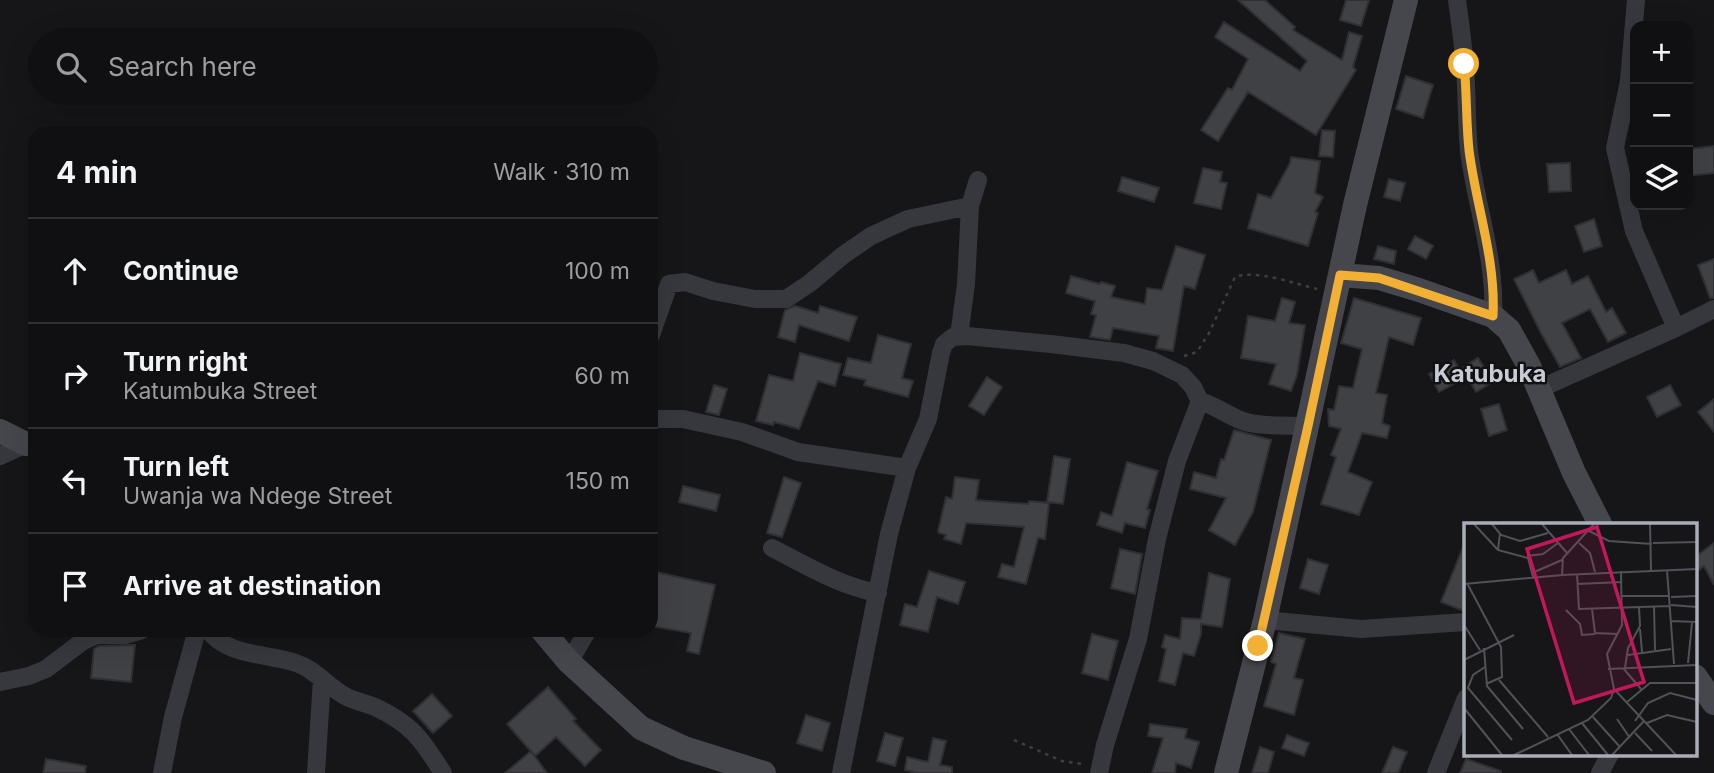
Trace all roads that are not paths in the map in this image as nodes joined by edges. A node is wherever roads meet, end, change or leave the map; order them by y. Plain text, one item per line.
1 (1406, 0) edge
2 (1457, 0) edge
3 (1636, 0) edge
4 (978, 180) dead end
5 (970, 206) junction
6 (1338, 284) junction
7 (1714, 309) edge
8 (658, 315) edge
9 (1493, 316) junction
10 (1676, 328) junction
11 (959, 337) junction
12 (1539, 389) junction
13 (1200, 401) junction
14 (658, 419) edge
15 (1308, 426) junction
16 (0, 431) edge
17 (28, 442) edge
18 (28, 444) edge
19 (0, 456) edge
20 (907, 468) junction
21 (1599, 523) edge
22 (772, 548) dead end
23 (878, 593) junction
24 (1265, 620) junction
25 (1464, 622) edge
26 (92, 637) edge
27 (195, 637) edge
28 (214, 637) edge
29 (548, 637) edge
30 (584, 637) edge
31 (569, 662) junction
32 (322, 679) junction
33 (1696, 680) edge
34 (0, 682) edge
35 (1464, 701) edge
36 (1714, 703) edge
37 (1609, 756) edge
38 (1100, 768) edge
39 (162, 773) edge
40 (316, 773) edge
41 (443, 773) edge
42 (764, 773) edge
43 (841, 773) edge
44 (1226, 773) edge
45 (1436, 773) edge
46 (1600, 773) edge

1 - 6 street
2 - 9 street
3 - 10 street
4 - 5 street
5 - 8 street
5 - 11 street
6 - 9 street
6 - 15 street
7 - 10 street
9 - 12 street
10 - 12 street
11 - 13 street
11 - 20 street
12 - 21 street
13 - 15 street
13 - 38 street
14 - 20 street
15 - 24 street
16 - 17 street
18 - 19 street
20 - 23 street
22 - 23 street
23 - 43 street
24 - 25 street
24 - 44 street
26 - 34 street
27 - 39 street
28 - 32 street
29 - 31 street
30 - 31 street
31 - 42 street
32 - 40 street
32 - 41 street
33 - 36 street
35 - 45 street
37 - 46 street

